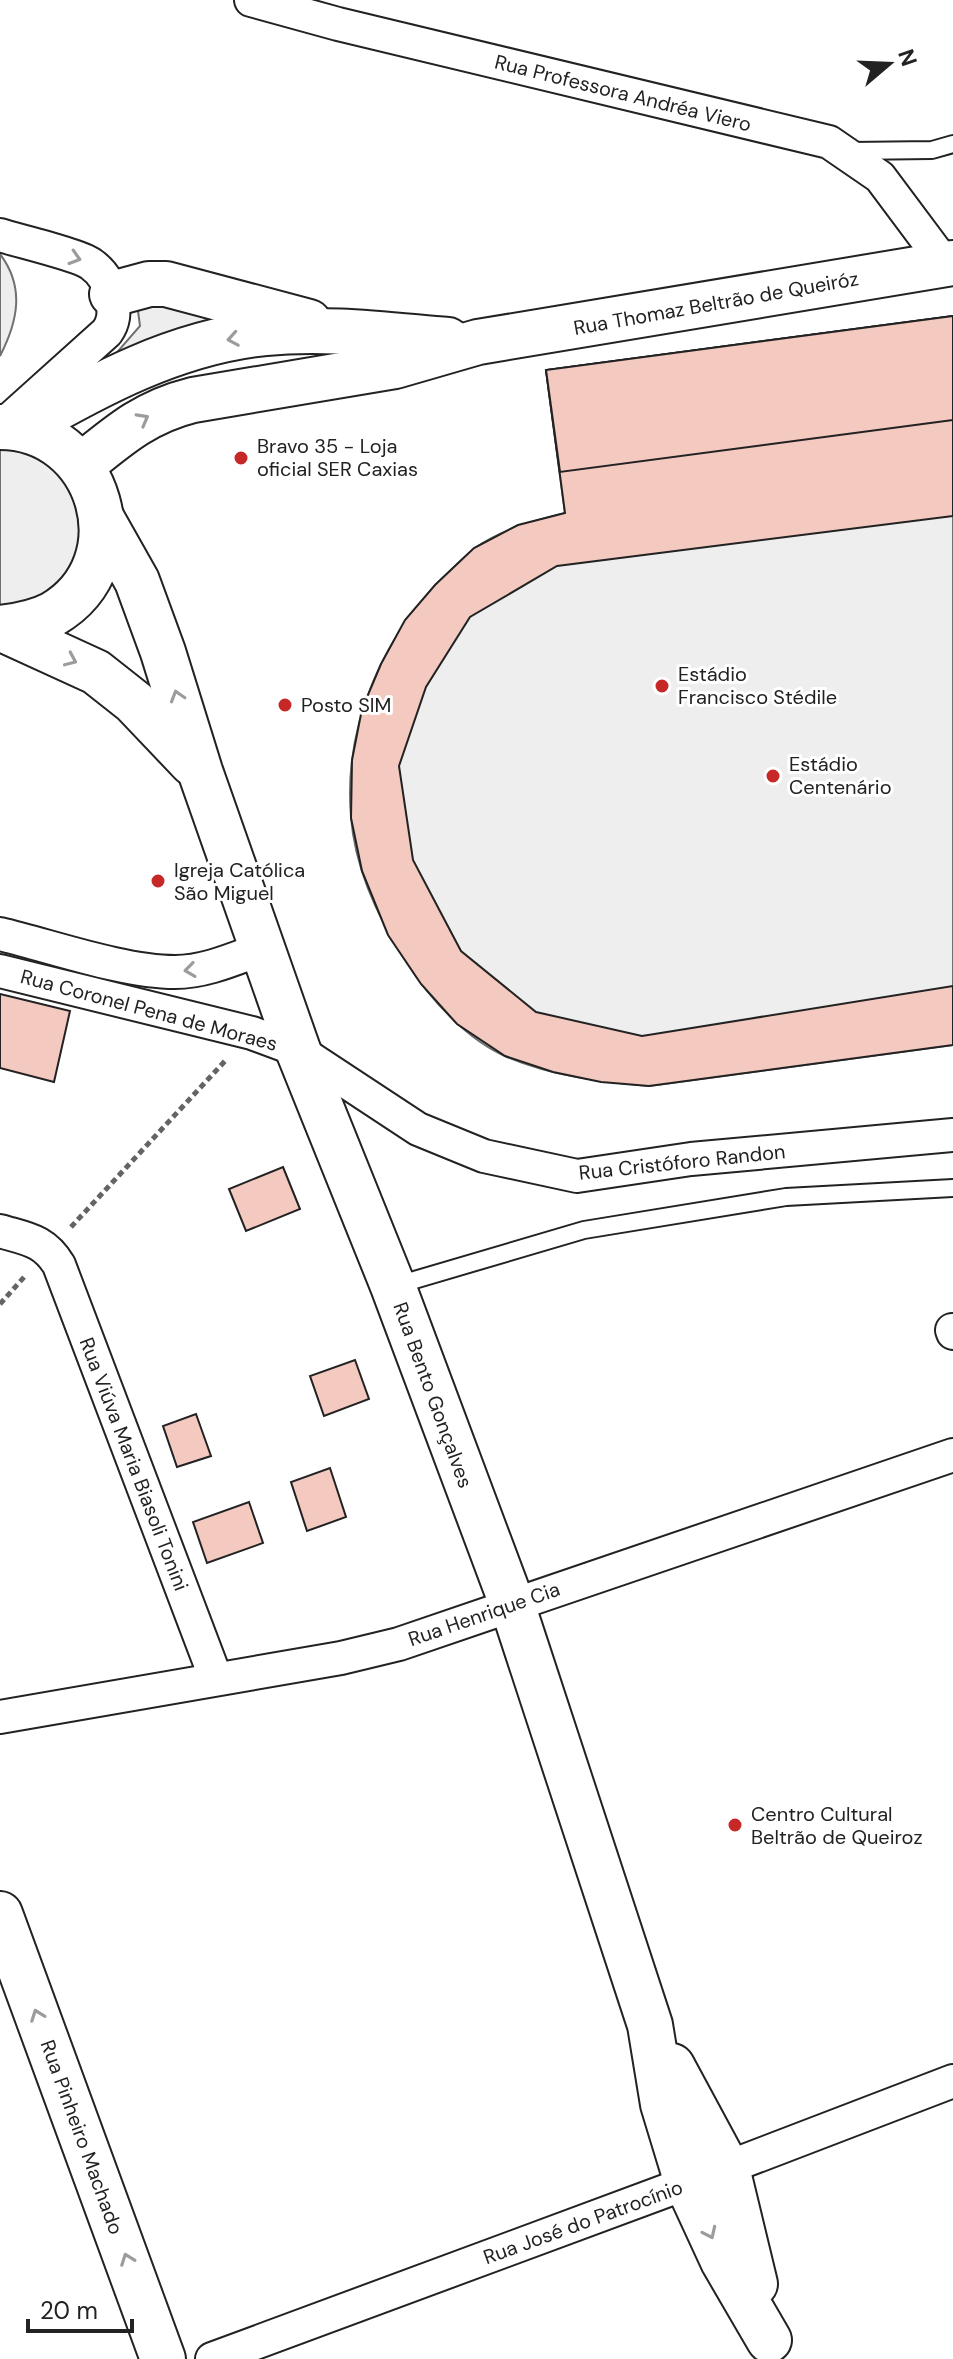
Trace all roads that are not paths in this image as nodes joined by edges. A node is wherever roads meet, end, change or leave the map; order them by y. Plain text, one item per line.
1 (251, 0) edge
2 (953, 144) edge
3 (845, 151) junction
4 (0, 235) edge
5 (949, 263) edge
6 (112, 294) junction
7 (342, 332) junction
8 (478, 342) junction
9 (8, 427) edge
10 (81, 466) junction
11 (102, 519) junction
12 (0, 628) edge
13 (200, 771) junction
14 (0, 934) edge
15 (264, 948) junction
16 (0, 971) edge
17 (298, 1050) junction
18 (953, 1135) edge
19 (953, 1188) edge
20 (0, 1231) edge
21 (393, 1286) junction
22 (953, 1455) edge
23 (512, 1604) junction
24 (216, 1679) junction
25 (0, 1717) edge
26 (0, 1914) edge
27 (953, 2081) edge
28 (707, 2176) junction
29 (772, 2350) edge
30 (163, 2359) edge
31 (212, 2359) edge

1 - 3 street, Rua Professora Andréa Viero
2 - 3 lane
3 - 5 street, Rua Professora Andréa Viero
4 -> 6 street
5 - 8 main road, Rua Thomaz Beltrão de Queiróz
6 - 7 main road
6 - 9 street
7 - 8 main road, Rua Thomaz Beltrão de Queiróz
7 -> 9 main road, Rua Thomaz Beltrão de Queiróz
10 -> 8 main road, Rua Thomaz Beltrão de Queiróz
9 - 10 main road, Rua Bento Gonçalves
10 - 11 main road, Rua Bento Gonçalves
11 - 12 main road, Rua Bento Gonçalves
13 -> 11 main road, Rua Bento Gonçalves
12 -> 13 main road, Rua Bento Gonçalves
13 - 15 main road, Rua Bento Gonçalves
15 -> 14 street, Rua Coronel Pena de Moraes
15 - 17 main road, Rua Bento Gonçalves
16 - 17 street, Rua Coronel Pena de Moraes
17 - 18 street, Rua Cristóforo Randon
17 - 21 main road, Rua Bento Gonçalves
19 - 21 lane
20 - 24 street, Rua Viúva Maria Biasoli Tonini
21 - 23 main road, Rua Bento Gonçalves
22 - 23 street, Rua Henrique Cia
23 - 24 street, Rua Henrique Cia
23 - 28 main road, Rua Bento Gonçalves
24 - 25 street, Rua Henrique Cia
30 -> 26 main road, Rua Pinheiro Machado
27 - 28 street, Rua José do Patrocínio
28 - 29 main road, Rua Bento Gonçalves
28 - 31 street, Rua José do Patrocínio

